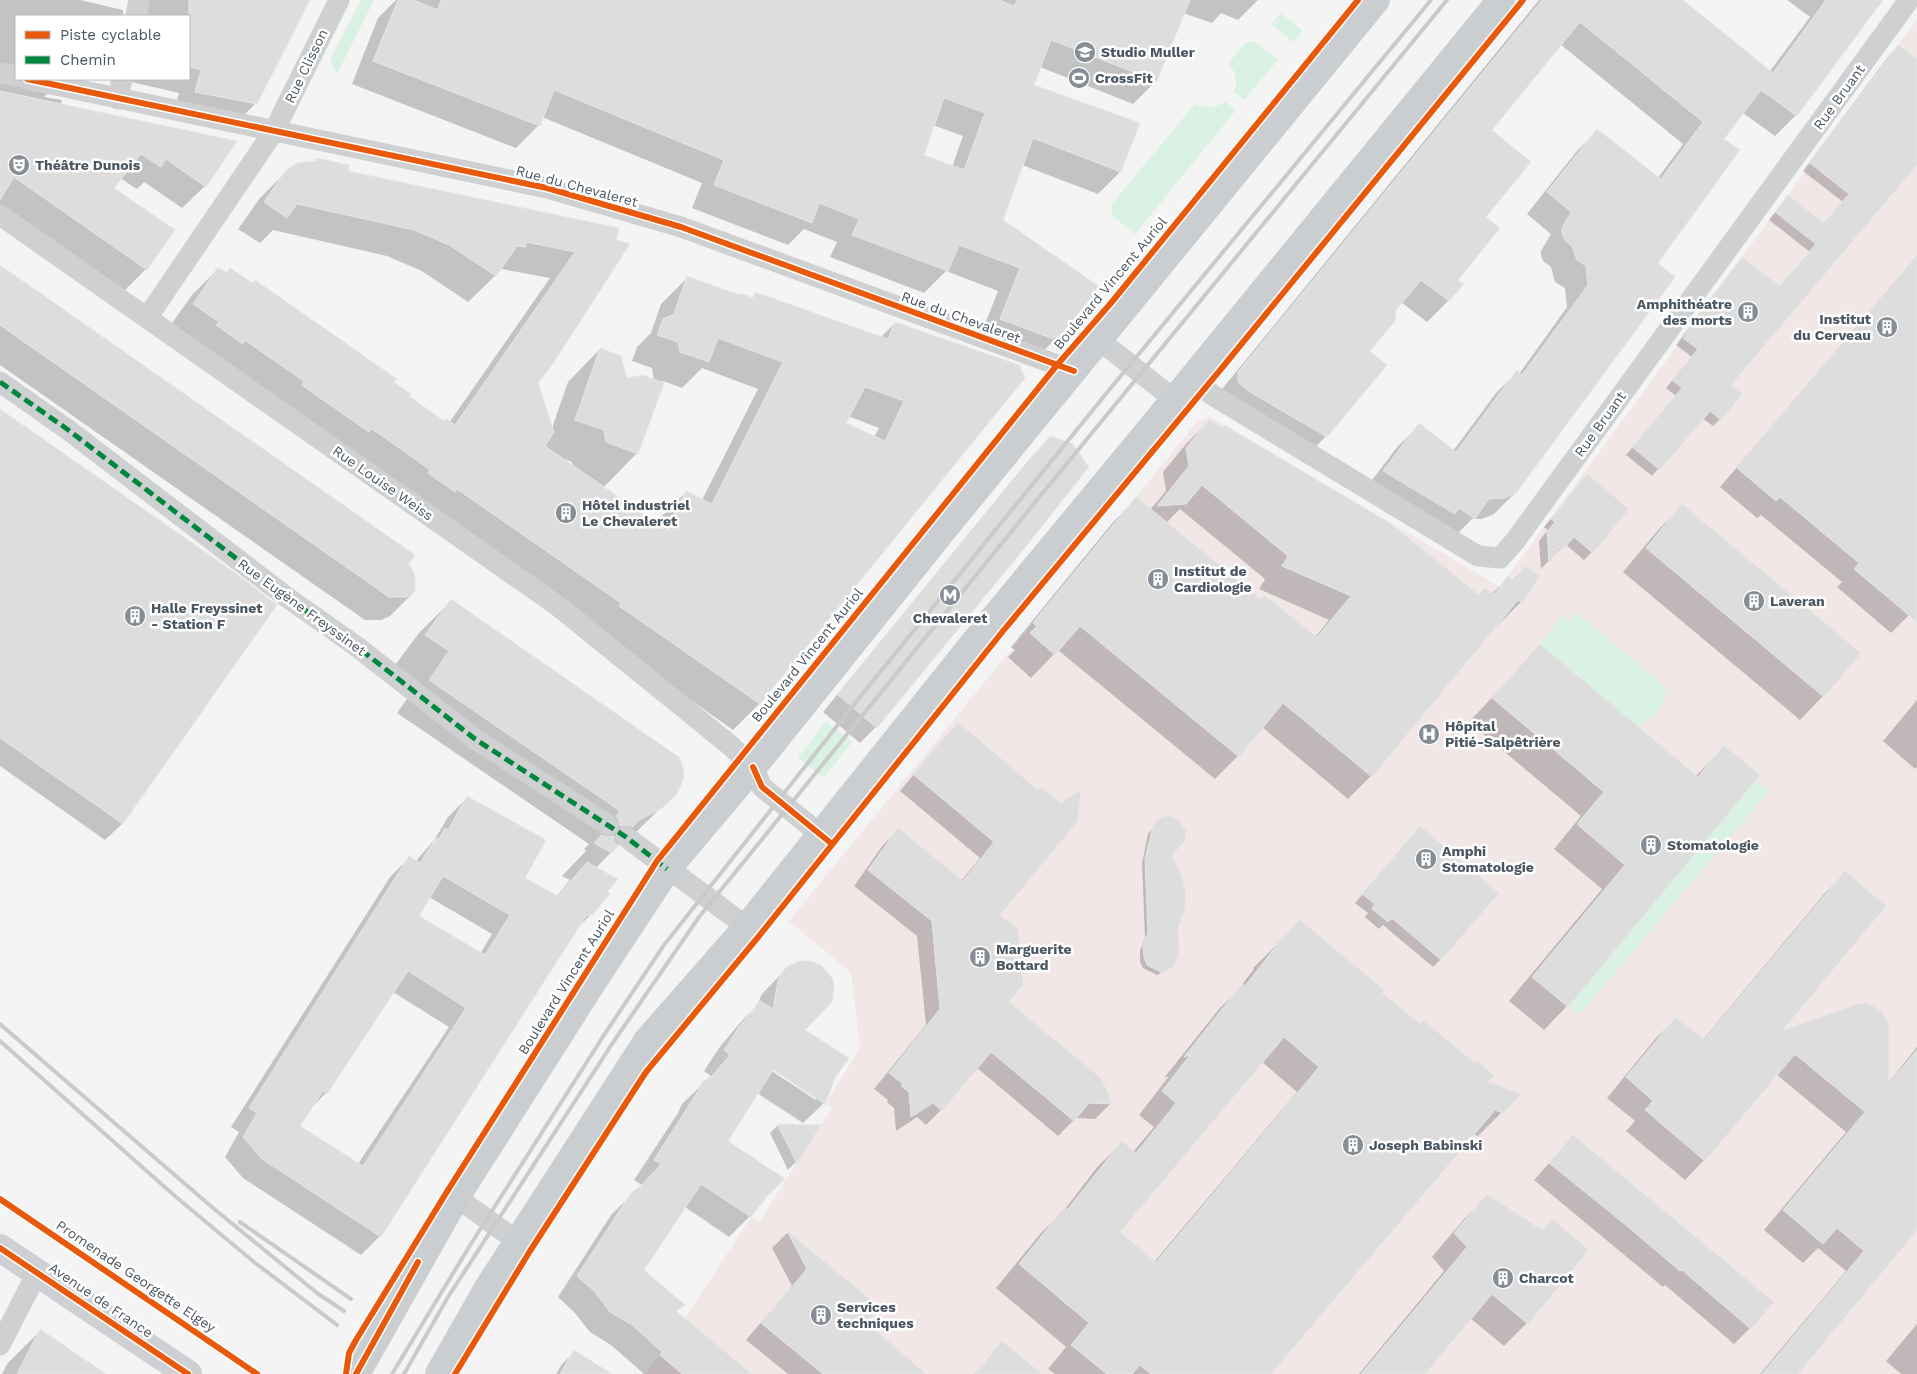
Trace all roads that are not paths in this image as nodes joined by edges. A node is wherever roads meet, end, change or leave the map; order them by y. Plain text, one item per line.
1 (139, 0) edge
2 (339, 0) edge
3 (1376, 0) edge
4 (1501, 0) edge
5 (1910, 0) edge
6 (136, 15) edge
7 (0, 73) edge
8 (15, 76) edge
9 (36, 80) edge
10 (120, 89) edge
11 (274, 132) junction
12 (0, 215) edge
13 (147, 318) junction
14 (1099, 340) junction
15 (1074, 371) junction
16 (0, 382) edge
17 (1183, 390) junction
18 (753, 767) junction
19 (821, 836) junction
20 (668, 869) junction
21 (748, 927) junction
22 (456, 1197) junction
23 (517, 1241) junction
24 (0, 1248) edge
25 (37, 1272) junction
26 (0, 1345) edge
27 (188, 1374) edge
28 (356, 1374) edge
29 (439, 1374) edge

1 - 6 street
2 - 11 street, Rue Clisson
3 - 14 main road, Boulevard Vincent Auriol
4 - 17 main road
5 - 17 street, Rue Bruant
7 - 8 street
9 - 10 street, Rue du Chevaleret
10 - 11 street, Rue du Chevaleret
11 - 13 street, Rue Clisson
11 - 15 street, Rue du Chevaleret
12 - 13 street, Rue Louise Weiss
13 - 18 street, Rue Louise Weiss
14 - 15 main road, Boulevard Vincent Auriol
14 - 17 street, Boulevard Vincent Auriol
15 - 18 main road, Boulevard Vincent Auriol
16 - 20 street, Rue Eugène Freyssinet
17 - 19 main road
18 - 19 street
18 - 20 main road, Boulevard Vincent Auriol
19 - 21 main road
20 - 21 street
20 - 22 main road, Boulevard Vincent Auriol
21 - 23 main road
22 - 23 street
22 - 28 main road, Boulevard Vincent Auriol
23 - 29 main road
24 - 25 street, Avenue de France
25 - 26 street
25 - 27 street, Avenue de France

